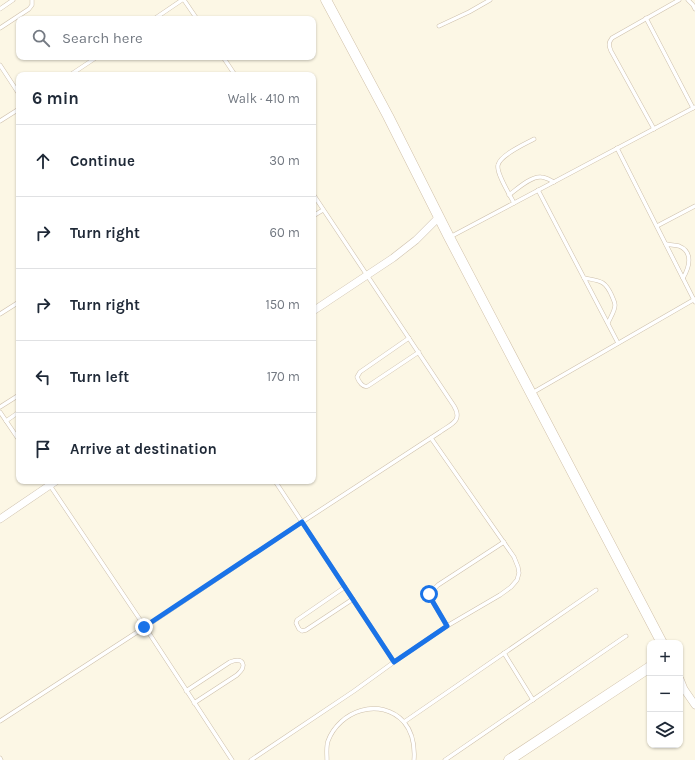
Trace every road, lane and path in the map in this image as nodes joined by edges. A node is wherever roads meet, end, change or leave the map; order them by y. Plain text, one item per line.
1 (14, 0) edge
2 (32, 0) edge
3 (183, 0) edge
4 (326, 0) edge
5 (490, 0) edge
6 (679, 0) edge
7 (688, 0) edge
8 (0, 9) edge
9 (695, 9) edge
10 (18, 16) edge
11 (159, 16) edge
12 (195, 16) edge
13 (16, 18) edge
14 (646, 18) junction
15 (439, 26) dead end
16 (0, 28) edge
17 (92, 60) edge
18 (225, 60) edge
19 (0, 65) edge
20 (74, 72) edge
21 (233, 72) edge
22 (16, 89) edge
23 (694, 108) edge
24 (16, 111) edge
25 (0, 122) edge
26 (654, 129) junction
27 (534, 139) dead end
28 (617, 148) junction
29 (554, 182) junction
30 (538, 190) junction
31 (510, 195) junction
32 (316, 199) edge
33 (514, 203) junction
34 (695, 206) edge
35 (323, 210) junction
36 (316, 214) edge
37 (439, 217) junction
38 (657, 226) junction
39 (449, 237) junction
40 (666, 244) junction
41 (367, 276) junction
42 (584, 278) junction
43 (683, 278) junction
44 (695, 300) edge
45 (16, 304) edge
46 (316, 309) edge
47 (0, 314) edge
48 (608, 323) junction
49 (409, 338) junction
50 (618, 343) junction
51 (418, 352) junction
52 (531, 393) junction
53 (16, 397) edge
54 (0, 407) edge
55 (0, 412) edge
56 (16, 414) edge
57 (6, 421) junction
58 (16, 436) edge
59 (431, 438) junction
60 (48, 484) edge
61 (52, 484) edge
62 (277, 484) edge
63 (0, 519) edge
64 (302, 522) junction
65 (504, 542) junction
66 (345, 587) junction
67 (596, 590) dead end
68 (352, 599) junction
69 (447, 626) junction
70 (144, 627) junction
71 (626, 636) dead end
72 (660, 640) edge
73 (504, 654) junction
74 (394, 662) junction
75 (647, 668) edge
76 (683, 686) edge
77 (186, 691) junction
78 (533, 700) junction
79 (194, 703) junction
80 (695, 705) edge
81 (0, 721) edge
82 (404, 722) junction
83 (232, 760) edge
84 (251, 760) edge
85 (327, 760) edge
86 (414, 760) edge
87 (445, 760) edge
88 (509, 760) edge

1 - 8 lane
2 - 10 lane
3 - 11 lane
3 - 12 lane
4 - 37 street
5 - 15 lane
6 - 14 lane
7 - 9 lane
13 - 16 lane
14 - 23 lane
14 - 26 lane
17 - 20 lane
18 - 21 lane
19 - 22 lane
23 - 26 lane
24 - 25 lane
26 - 28 lane
27 - 31 lane
28 - 29 lane
28 - 38 lane
29 - 30 lane
29 - 31 lane
30 - 33 lane
30 - 42 lane
31 - 33 lane
32 - 35 lane
33 - 39 lane
34 - 38 lane
35 - 36 lane
35 - 41 lane
37 - 39 street
37 - 41 street
38 - 40 lane
39 - 52 street
40 - 43 lane
40 - 43 lane
41 - 46 street
41 - 49 lane
42 - 48 lane
42 - 48 lane
43 - 44 lane
44 - 50 lane
45 - 47 lane
48 - 50 lane
49 - 51 lane
49 - 51 lane
50 - 52 lane
51 - 59 lane
52 - 72 street
53 - 54 lane
55 - 57 lane
56 - 57 lane
57 - 58 lane
59 - 64 lane
59 - 65 lane
60 - 63 street
61 - 70 lane
62 - 64 lane
64 - 66 lane
64 - 70 lane
65 - 69 lane
65 - 69 lane
66 - 68 lane
66 - 68 lane
67 - 73 lane
68 - 74 lane
69 - 74 lane
70 - 77 lane
70 - 81 lane
71 - 78 lane
73 - 78 lane
73 - 82 lane
74 - 84 lane
75 - 88 street
76 - 80 street
77 - 79 lane
77 - 79 lane
78 - 87 lane
79 - 83 lane
82 - 85 lane
82 - 86 lane

